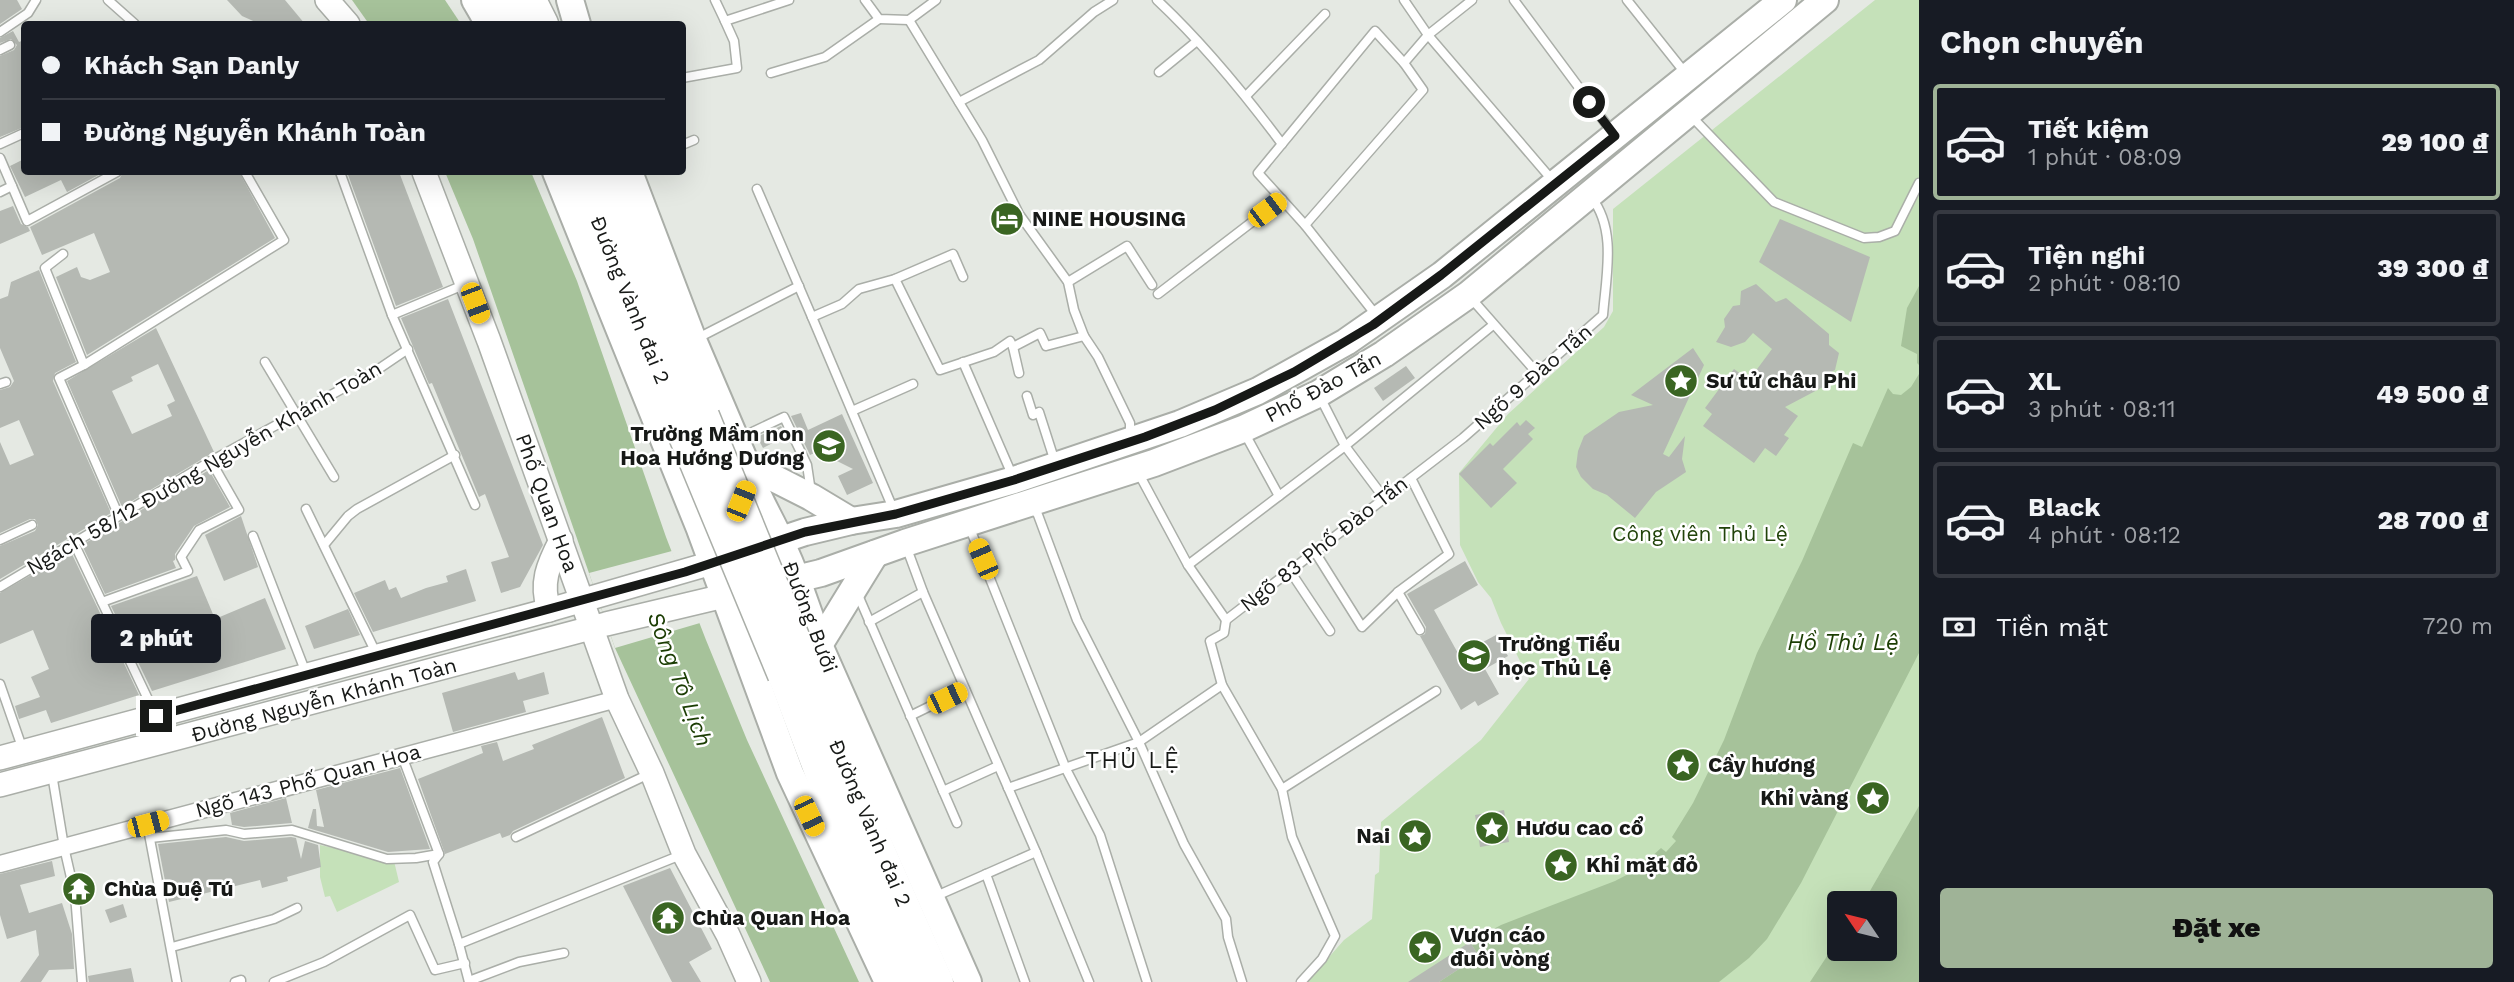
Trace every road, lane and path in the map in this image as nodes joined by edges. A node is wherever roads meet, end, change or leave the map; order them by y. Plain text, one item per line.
1 (36, 0) edge
2 (108, 0) edge
3 (327, 0) edge
4 (475, 0) edge
5 (502, 0) edge
6 (531, 0) edge
7 (570, 0) edge
8 (715, 0) edge
9 (789, 0) edge
10 (864, 0) edge
11 (936, 0) edge
12 (1113, 0) edge
13 (1157, 0) edge
14 (1404, 0) edge
15 (1472, 0) edge
16 (1514, 0) edge
17 (1627, 0) edge
18 (1825, 0) edge
19 (1774, 3) edge
20 (1325, 14) dead end
21 (879, 19) junction
22 (909, 20) junction
23 (131, 21) edge
24 (345, 21) edge
25 (487, 21) edge
26 (513, 21) edge
27 (542, 21) edge
28 (576, 21) edge
29 (725, 21) junction
30 (1790, 29) junction
31 (0, 32) edge
32 (1427, 35) junction
33 (1197, 41) junction
34 (10, 45) dead end
35 (0, 50) edge
36 (1404, 63) junction
37 (1159, 72) dead end
38 (771, 73) dead end
39 (1687, 76) junction
40 (686, 77) edge
41 (1245, 96) junction
42 (959, 102) junction
43 (1687, 113) junction
44 (21, 134) edge
45 (1615, 136) junction
46 (694, 140) dead end
47 (686, 143) edge
48 (0, 144) edge
49 (1282, 144) junction
50 (0, 158) edge
51 (111, 175) edge
52 (247, 175) edge
53 (341, 175) edge
54 (425, 175) edge
55 (557, 175) edge
56 (579, 175) edge
57 (604, 175) edge
58 (630, 175) edge
59 (1550, 178) junction
60 (1919, 183) edge
61 (12, 186) junction
62 (757, 189) dead end
63 (0, 192) edge
64 (1589, 195) junction
65 (1282, 199) junction
66 (1305, 225) junction
67 (63, 254) dead end
68 (963, 277) dead end
69 (895, 279) junction
70 (1068, 282) junction
71 (468, 283) junction
72 (1152, 285) dead end
73 (799, 286) junction
74 (1158, 294) dead end
75 (1468, 295) junction
76 (391, 315) junction
77 (812, 317) junction
78 (1379, 320) junction
79 (1493, 325) junction
80 (1084, 336) junction
81 (693, 340) junction
82 (1013, 347) junction
83 (408, 349) junction
84 (265, 362) dead end
85 (962, 362) junction
86 (84, 365) junction
87 (1019, 373) dead end
88 (1537, 373) junction
89 (913, 384) dead end
90 (1318, 394) junction
91 (1027, 396) dead end
92 (852, 411) junction
93 (297, 415) junction
94 (692, 423) junction
95 (1242, 429) junction
96 (734, 437) junction
97 (1463, 438) joint
98 (1130, 441) junction
99 (1345, 446) junction
100 (455, 455) junction
101 (211, 461) junction
102 (1056, 465) junction
103 (1136, 468) junction
104 (748, 472) junction
105 (334, 477) dead end
106 (1411, 478) junction
107 (1014, 480) junction
108 (1279, 496) junction
109 (811, 497) junction
110 (1384, 498) junction
111 (1031, 503) junction
112 (475, 505) dead end
113 (690, 506) junction
114 (306, 509) dead end
115 (118, 514) junction
116 (896, 514) junction
117 (851, 521) junction
118 (968, 523) junction
119 (32, 525) dead end
120 (253, 536) dead end
121 (0, 540) edge
122 (561, 540) junction
123 (780, 540) junction
124 (74, 543) junction
125 (905, 543) junction
126 (324, 545) junction
127 (1314, 552) junction
128 (875, 554) junction
129 (712, 563) junction
130 (1188, 565) junction
131 (1290, 571) junction
132 (797, 579) junction
133 (0, 586) edge
134 (854, 586) junction
135 (923, 592) junction
136 (1398, 592) junction
137 (724, 596) junction
138 (589, 598) junction
139 (103, 602) junction
140 (549, 610) junction
141 (1227, 620) junction
142 (869, 622) junction
143 (598, 626) junction
144 (1420, 629) dead end
145 (1330, 631) dead end
146 (377, 656) junction
147 (802, 661) junction
148 (307, 675) junction
149 (0, 684) edge
150 (1223, 685) junction
151 (965, 689) junction
152 (1436, 691) dead end
153 (617, 699) junction
154 (156, 716) junction
155 (910, 716) junction
156 (1139, 743) junction
157 (23, 752) junction
158 (401, 756) junction
159 (0, 758) edge
160 (998, 766) junction
161 (1066, 769) junction
162 (51, 772) junction
163 (652, 773) junction
164 (0, 785) edge
165 (1008, 788) junction
166 (1282, 789) junction
167 (943, 791) junction
168 (957, 823) dead end
169 (149, 831) junction
170 (516, 836) dead end
171 (64, 847) junction
172 (1035, 852) junction
173 (439, 854) junction
174 (684, 854) junction
175 (0, 864) edge
176 (986, 874) junction
177 (932, 898) junction
178 (297, 908) dead end
179 (459, 944) junction
180 (172, 947) junction
181 (564, 953) dead end
182 (465, 963) junction
183 (469, 981) edge
184 (82, 982) edge
185 (177, 982) edge
186 (235, 982) edge
187 (241, 982) edge
188 (274, 982) edge
189 (750, 982) edge
190 (888, 982) edge
191 (910, 982) edge
192 (937, 982) edge
193 (968, 982) edge
194 (1025, 982) edge
195 (1088, 982) edge
196 (1147, 982) edge
197 (1242, 982) edge
198 (1301, 982) edge

1 - 31 lane
2 - 23 lane
3 - 24 main road
4 - 25 main road
5 - 26 highway
6 - 27 highway
7 - 28 main road
8 - 29 lane
9 - 29 lane
10 - 21 lane
11 - 22 lane
12 - 42 lane
13 - 33 lane
14 - 32 lane
15 - 32 lane
16 - 45 lane
17 - 39 lane
18 - 30 main road, Phố Đào Tấn
19 - 30 street
19 - 39 main road, Phố Đào Tấn
20 - 41 lane
21 - 22 lane
21 - 38 lane
22 - 42 lane
29 - 40 lane
30 - 43 main road, Phố Đào Tấn
32 - 36 lane
32 - 59 lane
33 - 37 lane
33 - 41 lane
34 - 35 lane
36 - 49 lane
36 - 66 lane
39 - 45 main road, Phố Đào Tấn
41 - 49 lane
42 - 70 lane
43 - 60 lane
43 - 64 main road, Phố Đào Tấn
44 - 48 lane
45 - 59 main road, Phố Đào Tấn
46 - 47 lane
49 - 65 lane
50 - 61 lane
51 - 61 lane
52 - 86 lane
53 - 76 lane
54 - 71 main road, Phố Quan Hoa
55 - 113 main road
56 - 94 highway, Đường Vành đai 2
57 - 94 highway, Đường Vành đai 2
58 - 81 main road, Đường Bưởi
59 - 78 main road, Phố Đào Tấn
61 - 63 lane
62 - 73 lane
64 - 75 main road, Phố Đào Tấn
64 - 88 lane, Ngõ 9 Đào Tấn
65 - 66 lane
65 - 74 lane
66 - 78 lane
67 - 86 lane
68 - 69 lane
69 - 77 lane
69 - 85 lane
70 - 72 lane
70 - 80 lane
71 - 76 lane
71 - 122 main road, Phố Quan Hoa
73 - 77 lane
73 - 81 lane
75 - 79 lane
75 - 90 main road, Phố Đào Tấn
76 - 83 lane
77 - 92 lane
78 - 98 main road, Phố Đào Tấn
79 - 88 lane
79 - 99 lane
80 - 82 lane
80 - 98 lane
81 - 96 main road, Đường Bưởi
82 - 85 lane
82 - 87 lane
83 - 93 lane, Ngách 58/12 Đường Nguyễn Khánh Toàn
83 - 100 lane
84 - 93 lane
85 - 107 lane
86 - 115 lane
88 - 97 lane, Ngõ 9 Đào Tấn
89 - 92 lane
90 - 95 main road, Phố Đào Tấn
90 - 99 lane
91 - 102 lane
92 - 116 lane
93 - 101 lane, Ngách 58/12 Đường Nguyễn Khánh Toàn
93 - 105 lane
94 - 147 highway, bridge
95 - 103 main road, Phố Đào Tấn
95 - 108 lane
96 - 104 main road, Đường Bưởi
96 - 109 lane
97 - 106 lane, Ngõ 83 Phố Đào Tấn
98 - 102 main road, Phố Đào Tấn
98 - 103 main road
99 - 108 lane
99 - 110 lane
100 - 112 lane
100 - 126 lane
101 - 115 lane, Ngách 58/12 Đường Nguyễn Khánh Toàn
101 - 139 lane
102 - 107 main road, Phố Đào Tấn
103 - 111 main road, Phố Đào Tấn
103 - 130 lane, Ngõ 83 Phố Đào Tấn
104 - 109 main road
104 - 113 main road
104 - 123 main road, Đường Bưởi
106 - 110 lane, Ngõ 83 Phố Đào Tấn
106 - 136 lane
107 - 116 main road, Phố Đào Tấn
108 - 130 lane
109 - 117 main road
110 - 127 lane, Ngõ 83 Phố Đào Tấn
111 - 118 main road, Phố Đào Tấn
111 - 156 lane
113 - 129 main road
114 - 126 lane
115 - 124 lane, Ngách 58/12 Đường Nguyễn Khánh Toàn
116 - 117 main road, Phố Đào Tấn
117 - 123 main road, Phố Đào Tấn
118 - 125 main road, Phố Đào Tấn
118 - 161 lane
119 - 121 lane, Ngách 58/12 Đường Nguyễn Khánh Toàn
120 - 148 lane
122 - 138 main road, Phố Quan Hoa
122 - 140 main road
123 - 129 main road, Phố Đào Tấn
123 - 132 main road, Đường Bưởi
124 - 133 lane, Ngách 58/12 Đường Nguyễn Khánh Toàn
124 - 139 lane
125 - 128 main road, Phố Đào Tấn
125 - 135 lane
126 - 146 lane
127 - 131 lane, Ngõ 83 Phố Đào Tấn
127 - 136 lane
128 - 132 main road, Phố Đào Tấn
128 - 134 main road
129 - 137 main road
129 - 138 main road, Đường Nguyễn Khánh Toàn
130 - 141 lane, Ngõ 83 Phố Đào Tấn
131 - 141 lane, Ngõ 83 Phố Đào Tấn
131 - 145 lane
132 - 137 main road, Phố Đào Tấn
132 - 147 main road, Đường Bưởi
134 - 142 lane
134 - 147 main road
135 - 142 lane
135 - 151 lane
136 - 144 lane
137 - 143 main road, Đường Nguyễn Khánh Toàn
137 - 190 main road
138 - 140 main road, Đường Nguyễn Khánh Toàn
138 - 143 main road, Phố Quan Hoa
139 - 154 lane
140 - 146 main road, Đường Nguyễn Khánh Toàn
141 - 150 lane
142 - 155 lane
143 - 153 main road, Phố Quan Hoa
143 - 162 main road, Đường Nguyễn Khánh Toàn
146 - 148 main road, Đường Nguyễn Khánh Toàn
147 - 177 main road, Đường Bưởi
147 - 191 highway, Đường Vành đai 2
147 - 192 highway, Đường Vành đai 2
148 - 154 main road, Đường Nguyễn Khánh Toàn
149 - 157 lane
150 - 156 lane
150 - 166 lane
151 - 155 lane
151 - 160 lane
152 - 166 lane
153 - 158 street, Ngõ 143 Phố Quan Hoa
153 - 163 main road, Phố Quan Hoa
154 - 157 main road, Đường Nguyễn Khánh Toàn
155 - 167 lane
156 - 161 lane
156 - 197 lane
157 - 159 main road, Đường Nguyễn Khánh Toàn
158 - 169 street, Ngõ 143 Phố Quan Hoa
158 - 173 lane
160 - 165 lane
160 - 167 lane
161 - 165 lane
161 - 196 lane
162 - 164 main road, Đường Nguyễn Khánh Toàn
162 - 171 lane
163 - 170 lane
163 - 174 main road, Phố Quan Hoa
165 - 172 lane
166 - 198 lane
167 - 168 lane
169 - 171 street, Ngõ 143 Phố Quan Hoa
169 - 173 lane
169 - 180 lane
171 - 175 street, Ngõ 143 Phố Quan Hoa
171 - 184 lane
172 - 176 lane
172 - 195 lane
173 - 179 lane
174 - 179 lane
174 - 189 main road, Phố Quan Hoa
176 - 177 lane
176 - 194 lane
177 - 193 main road, Đường Bưởi
178 - 180 lane
179 - 182 lane
180 - 185 lane
181 - 183 lane
182 - 183 lane
182 - 188 lane
186 - 187 lane

